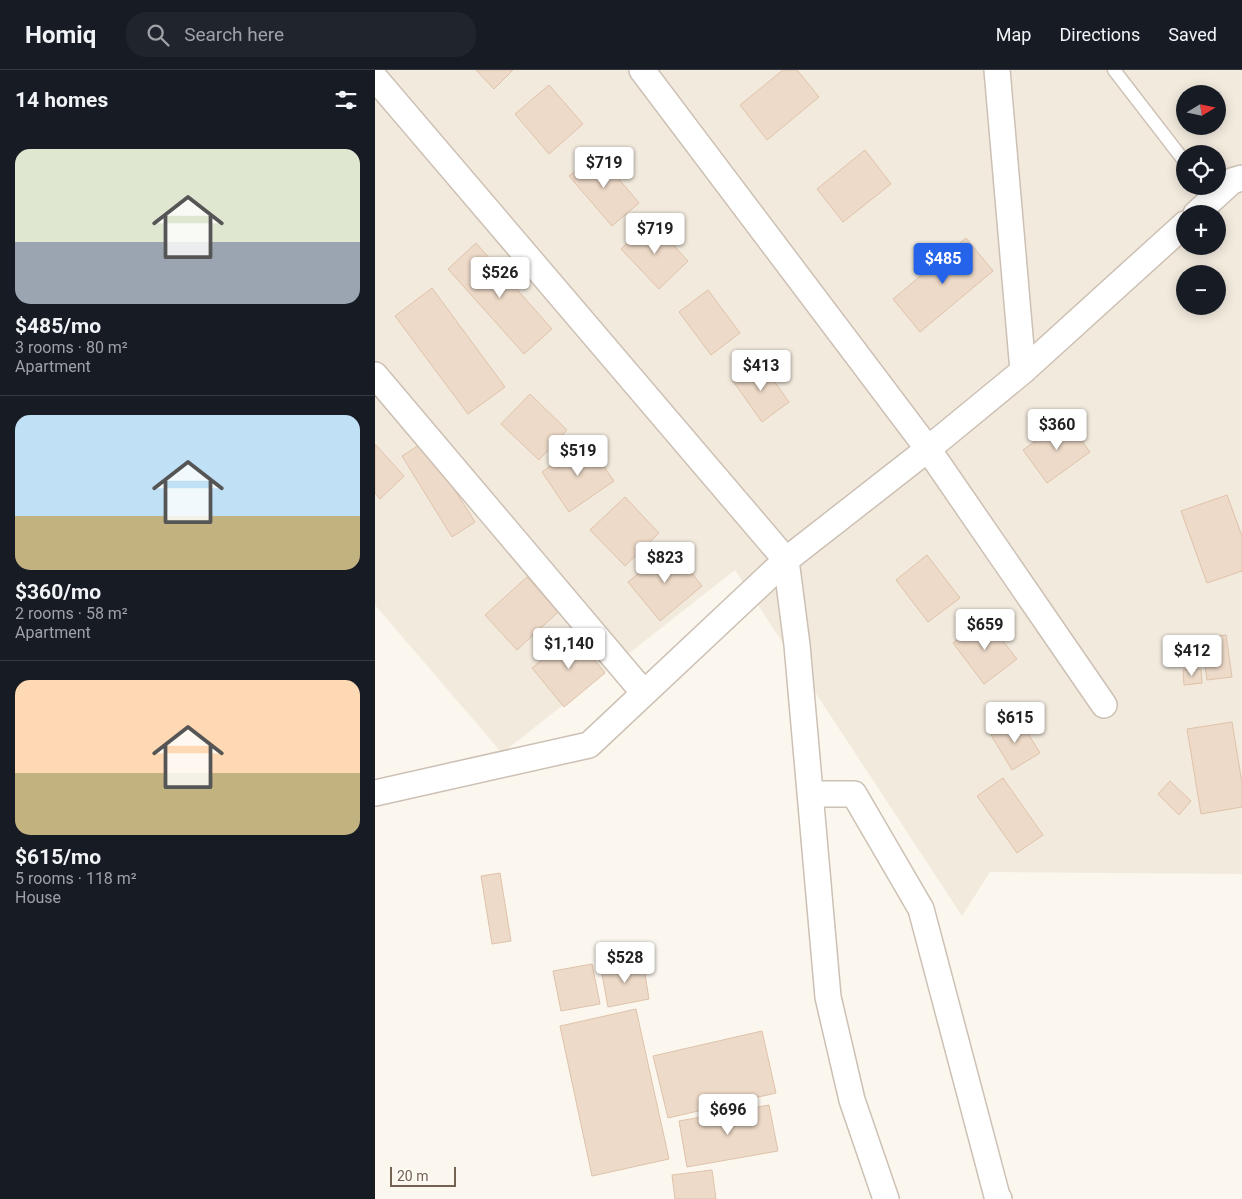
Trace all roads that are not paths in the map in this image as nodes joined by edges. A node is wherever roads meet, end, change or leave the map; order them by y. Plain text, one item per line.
1 (642, 70) edge
2 (997, 70) edge
3 (1115, 70) edge
4 (375, 78) edge
5 (1176, 150) edge
6 (1242, 178) edge
7 (1204, 200) edge
8 (1176, 232) edge
9 (1023, 371) junction
10 (375, 375) edge
11 (928, 448) junction
12 (786, 560) junction
13 (644, 693) junction
14 (1104, 705) dead end
15 (375, 793) edge
16 (810, 794) junction
17 (886, 1199) edge
18 (999, 1199) edge

1 - 11 street
2 - 9 street
3 - 5 lane
4 - 12 street
6 - 7 street
8 - 9 street
9 - 11 street
10 - 13 street
11 - 12 street
11 - 14 street
12 - 13 street
12 - 16 street
13 - 15 street
16 - 17 street
16 - 18 street

